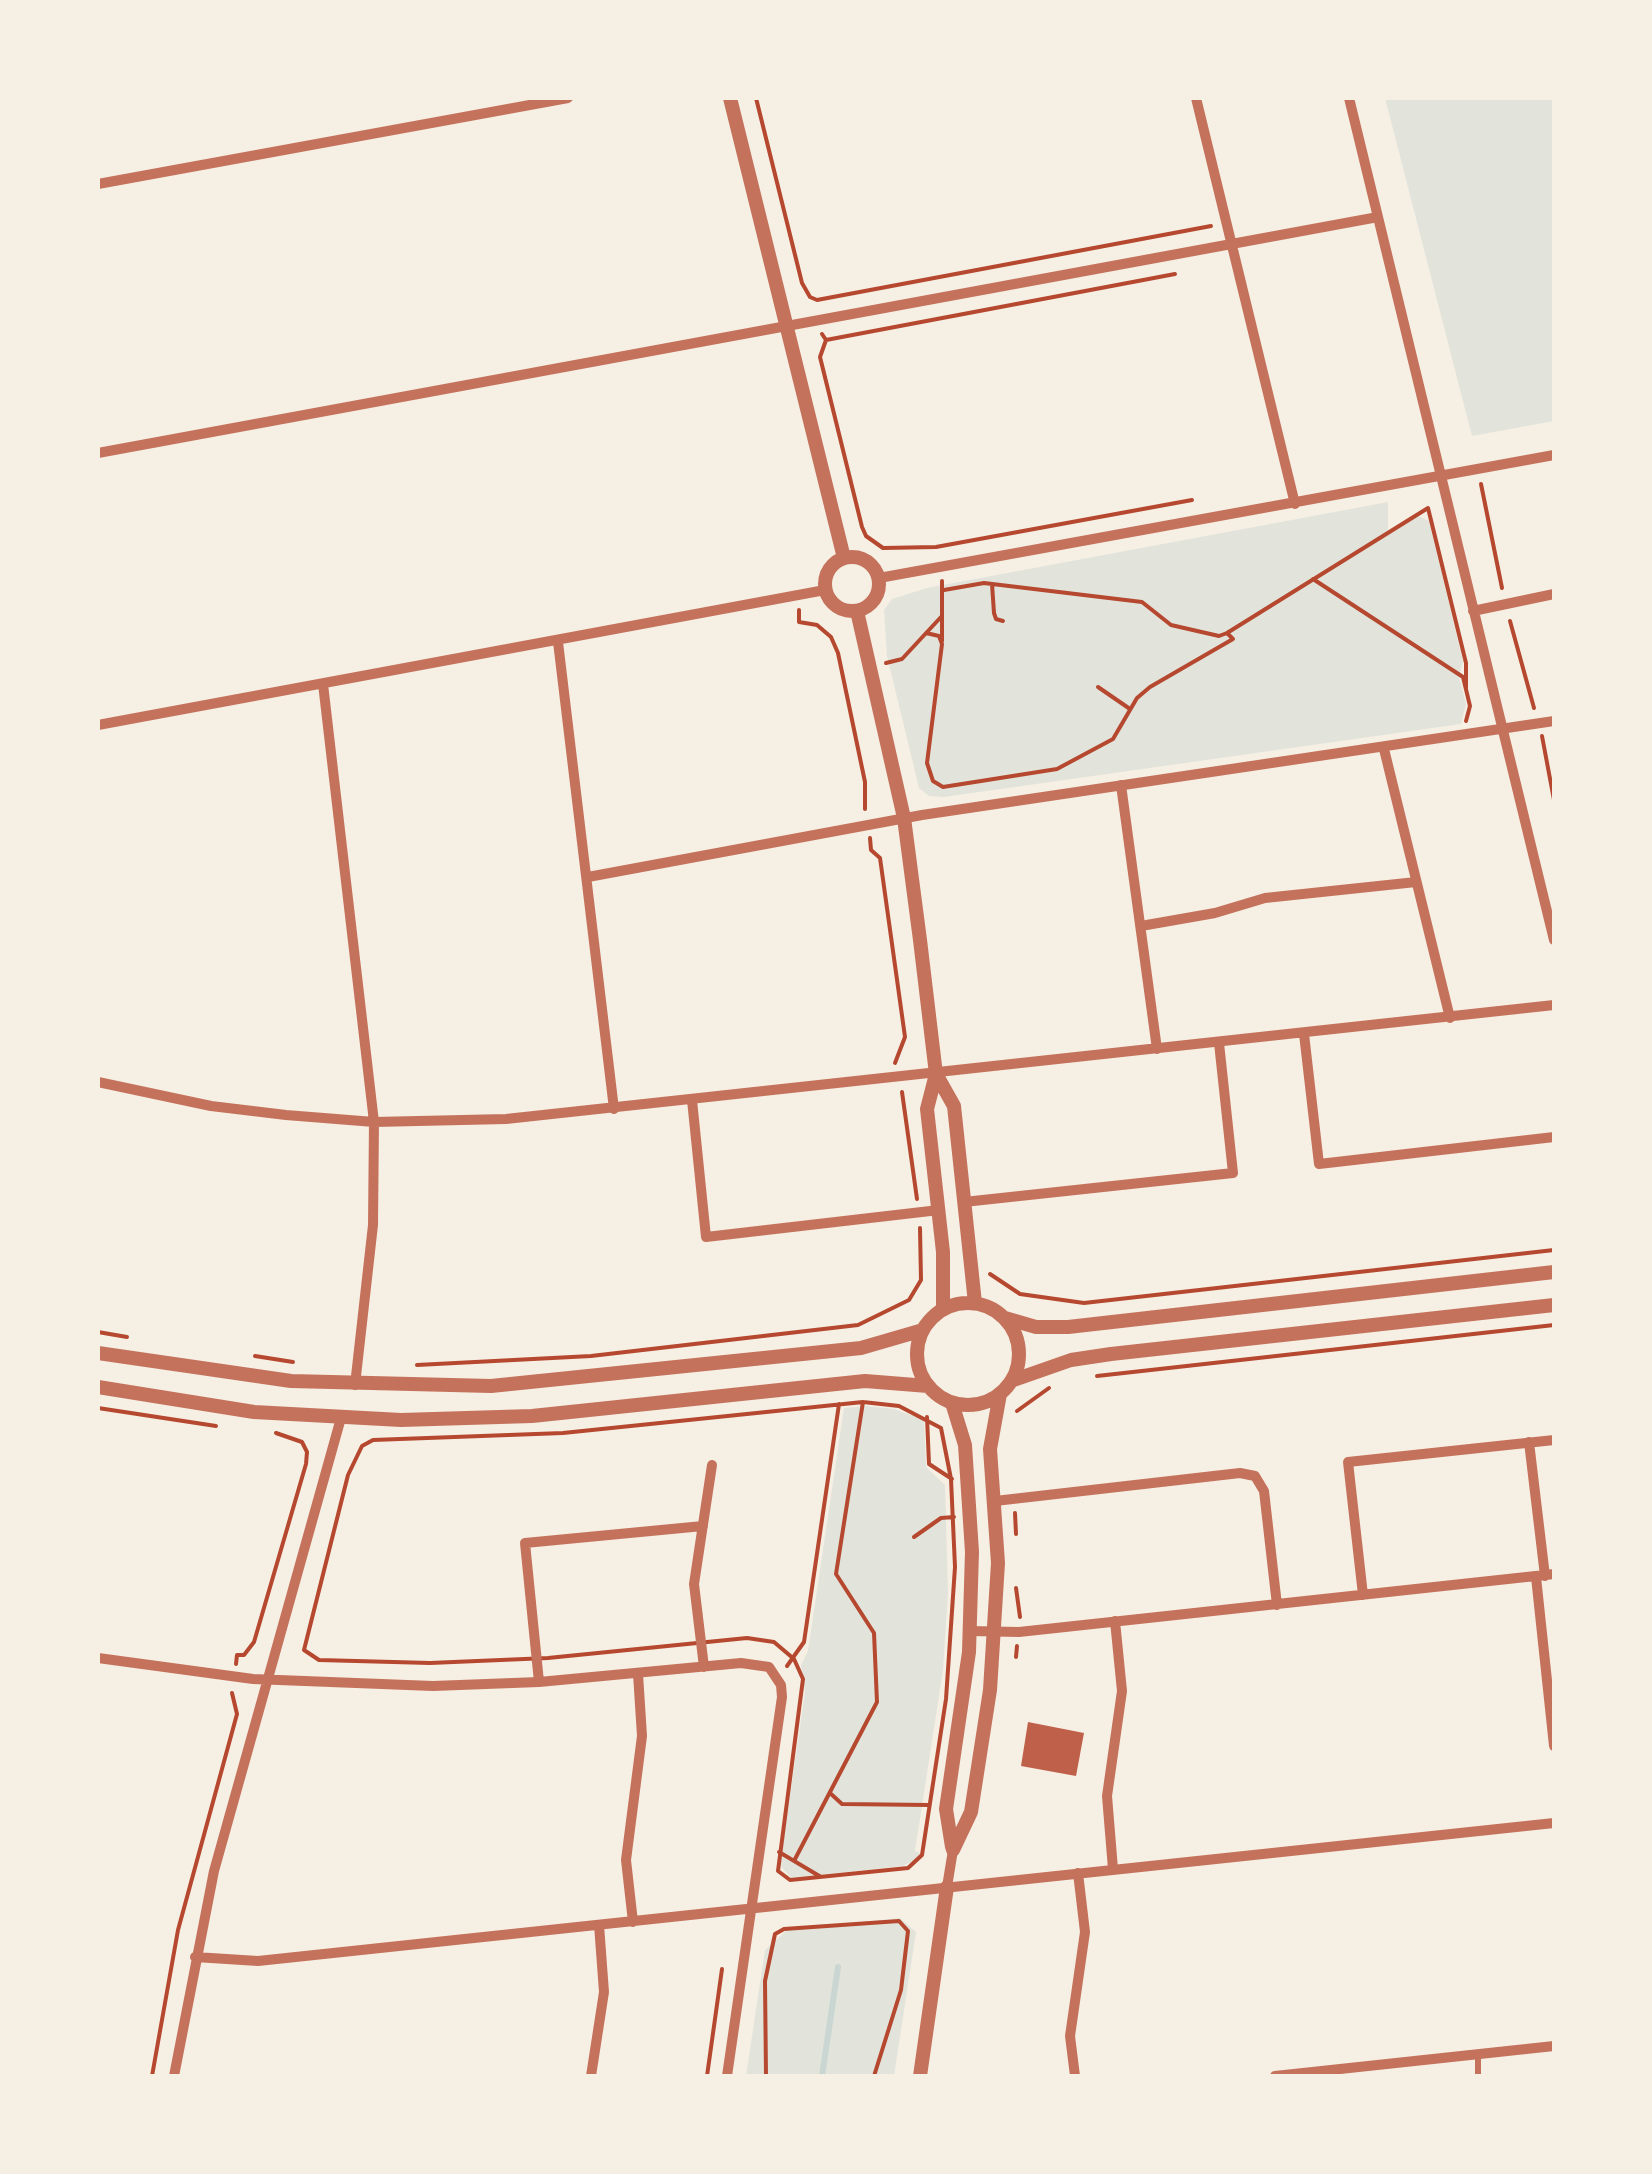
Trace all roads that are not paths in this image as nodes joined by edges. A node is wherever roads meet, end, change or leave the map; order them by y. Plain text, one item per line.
1 (568, 98) edge
2 (730, 98) edge
3 (1196, 98) edge
4 (1349, 98) edge
5 (98, 184) edge
6 (1378, 217) junction
7 (1232, 244) junction
8 (787, 326) junction
9 (98, 453) edge
10 (1554, 455) edge
11 (1442, 477) junction
12 (1295, 504) junction
13 (844, 558) junction
14 (879, 578) junction
15 (825, 590) junction
16 (1554, 594) edge
17 (856, 611) junction
18 (1473, 611) junction
19 (558, 642) junction
20 (323, 684) junction
21 (1554, 721) edge
22 (98, 724) edge
23 (1503, 730) junction
24 (1384, 749) junction
25 (1121, 785) junction
26 (904, 818) junction
27 (588, 877) junction
28 (1416, 882) junction
29 (1141, 926) junction
30 (1554, 940) edge
31 (1554, 1005) edge
32 (1450, 1018) junction
33 (1304, 1034) junction
34 (1219, 1044) junction
35 (1157, 1049) junction
36 (936, 1074) junction
37 (98, 1082) edge
38 (692, 1100) junction
39 (614, 1109) junction
40 (374, 1122) junction
41 (1554, 1136) edge
42 (964, 1202) junction
43 (939, 1210) junction
44 (1554, 1272) edge
45 (975, 1303) junction
46 (1554, 1305) edge
47 (943, 1309) junction
48 (1004, 1318) junction
49 (922, 1330) junction
50 (98, 1353) edge
51 (1011, 1381) junction
52 (356, 1385) junction
53 (928, 1386) junction
54 (98, 1387) edge
55 (1000, 1394) junction
56 (952, 1402) junction
57 (341, 1418) junction
58 (1554, 1440) edge
59 (1529, 1442) junction
60 (712, 1464) dead end
61 (995, 1501) junction
62 (703, 1526) junction
63 (1545, 1575) edge
64 (1363, 1595) junction
65 (1277, 1605) junction
66 (1115, 1621) junction
67 (970, 1632) junction
68 (996, 1633) junction
69 (98, 1658) edge
70 (704, 1667) junction
71 (638, 1674) junction
72 (268, 1680) junction
73 (539, 1682) junction
74 (1554, 1746) edge
75 (1554, 1823) edge
76 (953, 1850) junction
77 (1113, 1869) junction
78 (1078, 1873) junction
79 (947, 1887) junction
80 (752, 1909) junction
81 (633, 1922) junction
82 (600, 1926) junction
83 (195, 1957) junction
84 (1554, 2046) edge
85 (1478, 2054) junction
86 (174, 2076) edge
87 (591, 2076) edge
88 (727, 2076) edge
89 (920, 2076) edge
90 (1075, 2076) edge
91 (1274, 2076) edge
92 (1478, 2076) edge

1 - 5 street
2 - 8 street
3 - 7 street
4 - 6 street
6 - 7 street
6 - 11 street
7 - 8 street
7 - 12 street
8 - 9 street
8 - 13 street
10 - 11 street
11 - 12 street
11 - 18 street
12 - 14 street
13 - 14 street
13 - 15 street
14 - 17 street
15 - 17 street
15 - 19 street
16 - 18 street
17 - 26 street
18 - 23 street
19 - 20 street
19 - 27 street
20 - 22 street
20 - 40 street
21 - 23 street
23 - 24 street
23 - 30 street
24 - 25 street
24 - 28 street
25 - 26 street
25 - 29 street
26 - 27 street
26 - 36 street
27 - 39 street
28 - 29 street
28 - 32 street
29 - 35 street
31 - 32 street
32 - 33 street
33 - 34 street
33 - 41 street
34 - 35 street
34 - 42 street
35 - 36 street
36 - 38 street
36 - 42 street
36 - 43 street
37 - 40 street
38 - 39 street
38 - 43 street
39 - 40 street
40 - 52 street
42 - 45 street
43 - 47 street
44 - 48 street
45 - 47 street
45 - 48 street
46 - 51 street
47 - 49 street
48 - 51 street
49 - 52 street
49 - 53 street
50 - 52 street
51 - 55 street
53 - 56 street
53 - 57 street
54 - 57 street
55 - 56 street
55 - 61 street
56 - 67 street
57 - 72 street
58 - 59 street
59 - 63 street
59 - 64 street
60 - 62 street
61 - 65 street
61 - 68 street
62 - 70 street
62 - 73 street
63 - 64 street
63 - 74 street
64 - 65 street
65 - 66 street
66 - 68 street
66 - 77 street
67 - 68 street
67 - 76 street
68 - 76 street
69 - 72 street
70 - 71 street
70 - 80 street
71 - 73 street
71 - 81 street
72 - 73 street
72 - 83 street
75 - 77 street
76 - 79 street
77 - 78 street
78 - 79 street
78 - 90 street
79 - 80 street
79 - 89 street
80 - 81 street
80 - 88 street
81 - 82 street
82 - 83 street
82 - 87 street
83 - 86 street
84 - 85 street
85 - 91 street
85 - 92 lane

